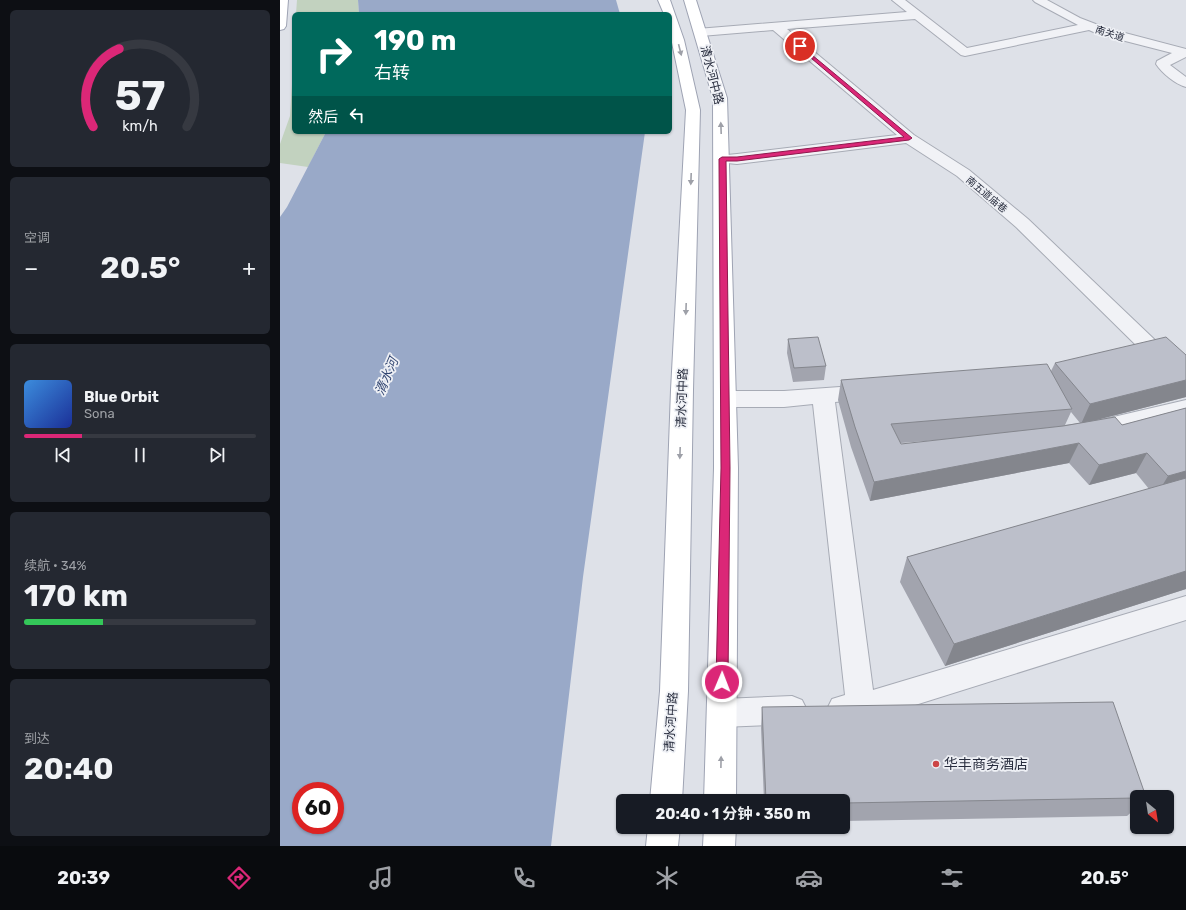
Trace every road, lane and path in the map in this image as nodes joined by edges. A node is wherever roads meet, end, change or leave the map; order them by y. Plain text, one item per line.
1 (282, 0) edge
2 (664, 0) edge
3 (690, 0) edge
4 (898, 0) edge
5 (1039, 0) edge
6 (669, 12) edge
7 (918, 16) junction
8 (672, 18) edge
9 (280, 26) edge
10 (776, 26) junction
11 (1090, 26) junction
12 (700, 32) junction
13 (1185, 53) edge
14 (1186, 83) edge
15 (909, 138) junction
16 (722, 159) junction
17 (1148, 346) junction
18 (1126, 351) edge
19 (1186, 377) edge
20 (886, 391) edge
21 (823, 396) junction
22 (725, 399) junction
23 (1186, 408) edge
24 (1070, 436) edge
25 (1186, 608) edge
26 (860, 708) junction
27 (722, 713) junction
28 (667, 794) edge
29 (720, 794) edge
30 (663, 834) edge
31 (720, 834) edge
32 (662, 846) edge
33 (719, 846) edge

1 - 9 main road
2 -> 6 main road, 清水河中路
3 - 12 main road, 清水河中路
4 - 7 street
5 - 11 street, 南关道
7 - 10 street
7 - 11 street
8 -> 28 main road, 清水河中路
10 - 12 street
10 - 15 street, 南五道庙巷
11 - 13 street, 南关道
16 -> 12 main road, 清水河中路
13 - 14 street
15 - 16 street
15 - 17 street, 南五道庙巷
16 - 22 main road, 清水河中路
17 - 18 street
17 - 19 street, 南五道庙巷
20 - 21 street
21 - 22 street
21 - 26 street
22 - 27 main road, 清水河中路
23 - 24 street
25 - 26 street
26 - 27 street
29 -> 27 main road, 清水河中路
30 - 32 main road
31 - 33 main road

